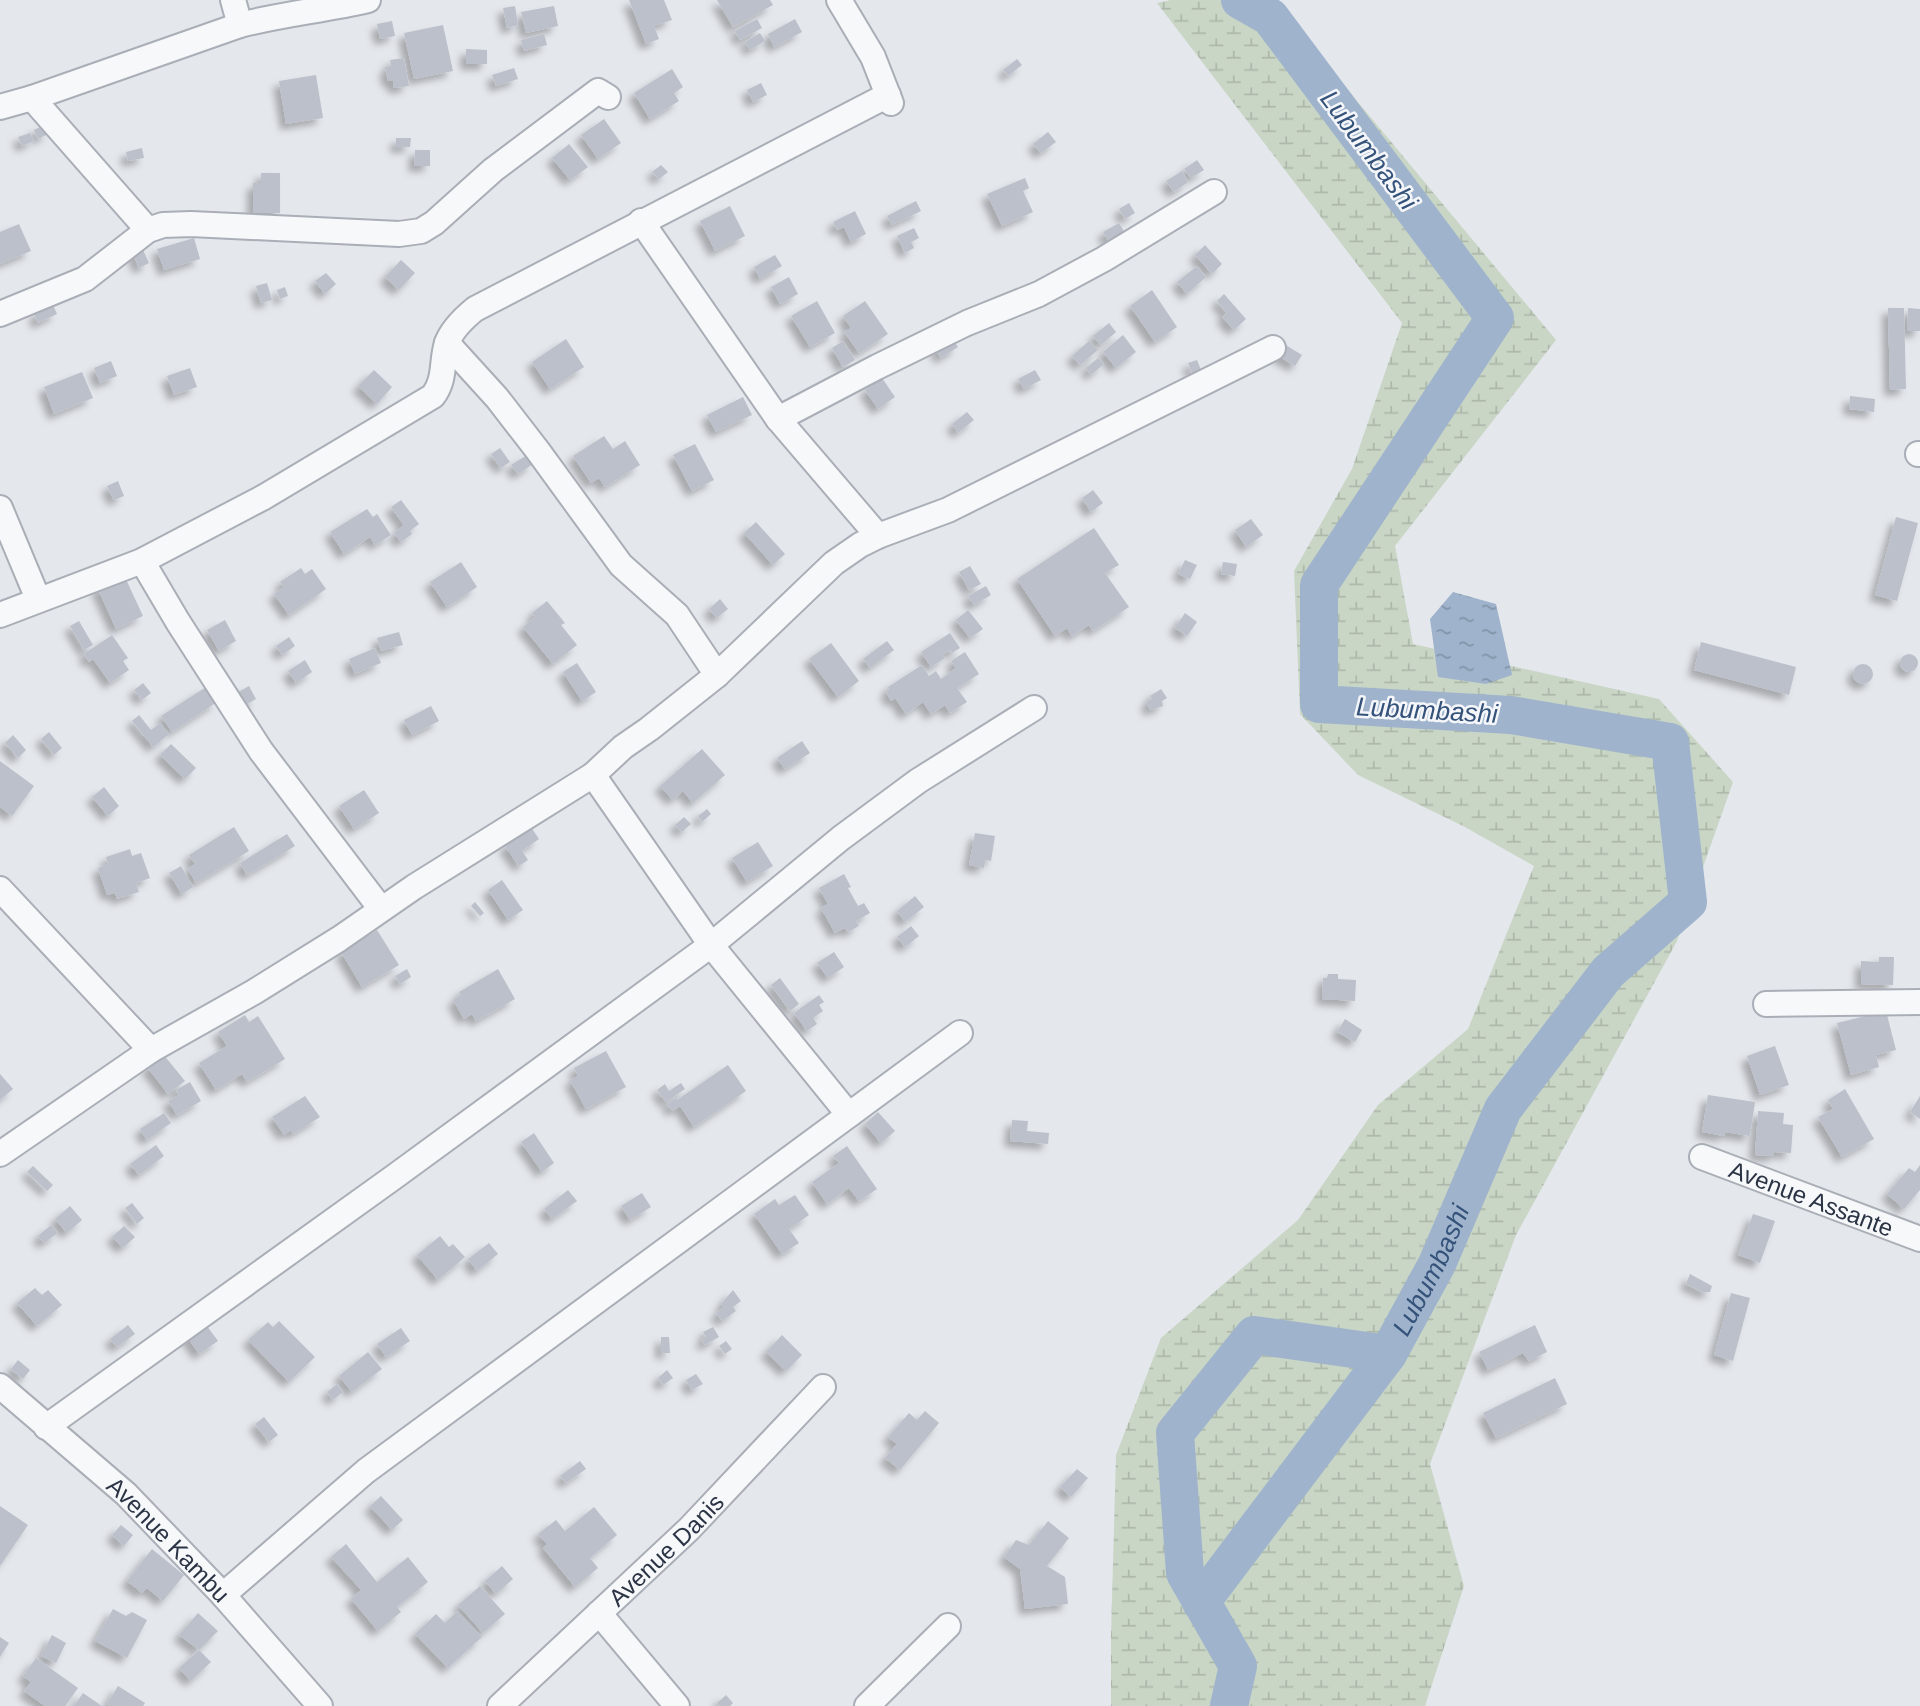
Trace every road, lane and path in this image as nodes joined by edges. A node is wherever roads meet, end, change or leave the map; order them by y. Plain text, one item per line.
1 (233, 0) edge
2 (368, 0) edge
3 (839, 0) edge
4 (240, 25) junction
5 (608, 97) dead end
6 (32, 98) junction
7 (0, 107) edge
8 (1214, 192) dead end
9 (641, 221) junction
10 (148, 230) junction
11 (0, 314) edge
12 (447, 343) junction
13 (1273, 348) dead end
14 (778, 419) junction
15 (0, 508) edge
16 (878, 536) junction
17 (142, 561) junction
18 (38, 599) junction
19 (0, 615) edge
20 (717, 675) junction
21 (1034, 708) dead end
22 (593, 775) junction
23 (2, 894) edge
24 (380, 909) junction
25 (711, 944) junction
26 (1920, 1002) edge
27 (1766, 1004) dead end
28 (960, 1033) dead end
29 (152, 1050) junction
30 (849, 1115) junction
31 (0, 1154) edge
32 (1702, 1157) dead end
33 (1920, 1239) edge
34 (823, 1387) dead end
35 (4, 1398) edge
36 (46, 1427) junction
37 (223, 1595) junction
38 (600, 1613) junction
39 (948, 1626) dead end
40 (320, 1706) edge
41 (500, 1706) edge
42 (677, 1706) edge
43 (867, 1706) edge

1 - 4 street
2 - 4 street
3 - 9 street
4 - 6 street
5 - 10 street
6 - 7 street
6 - 10 street
8 - 14 street
9 - 12 street
9 - 14 street
10 - 11 street
12 - 17 street
12 - 20 street
13 - 16 street
14 - 16 street
15 - 18 street
16 - 20 street
17 - 18 street
17 - 24 street
18 - 19 street
20 - 22 street
21 - 25 street
22 - 24 street
22 - 25 street
23 - 29 street
24 - 29 street
25 - 30 street
25 - 36 street
26 - 27 street
28 - 30 street
29 - 31 street
30 - 37 street
32 - 33 street, Avenue Assante
34 - 38 street, Avenue Danis
35 - 36 street, Avenue Kambu
36 - 37 street, Avenue Kambu
37 - 40 street, Avenue Kambu
38 - 41 street, Avenue Danis
38 - 42 street
39 - 43 street

